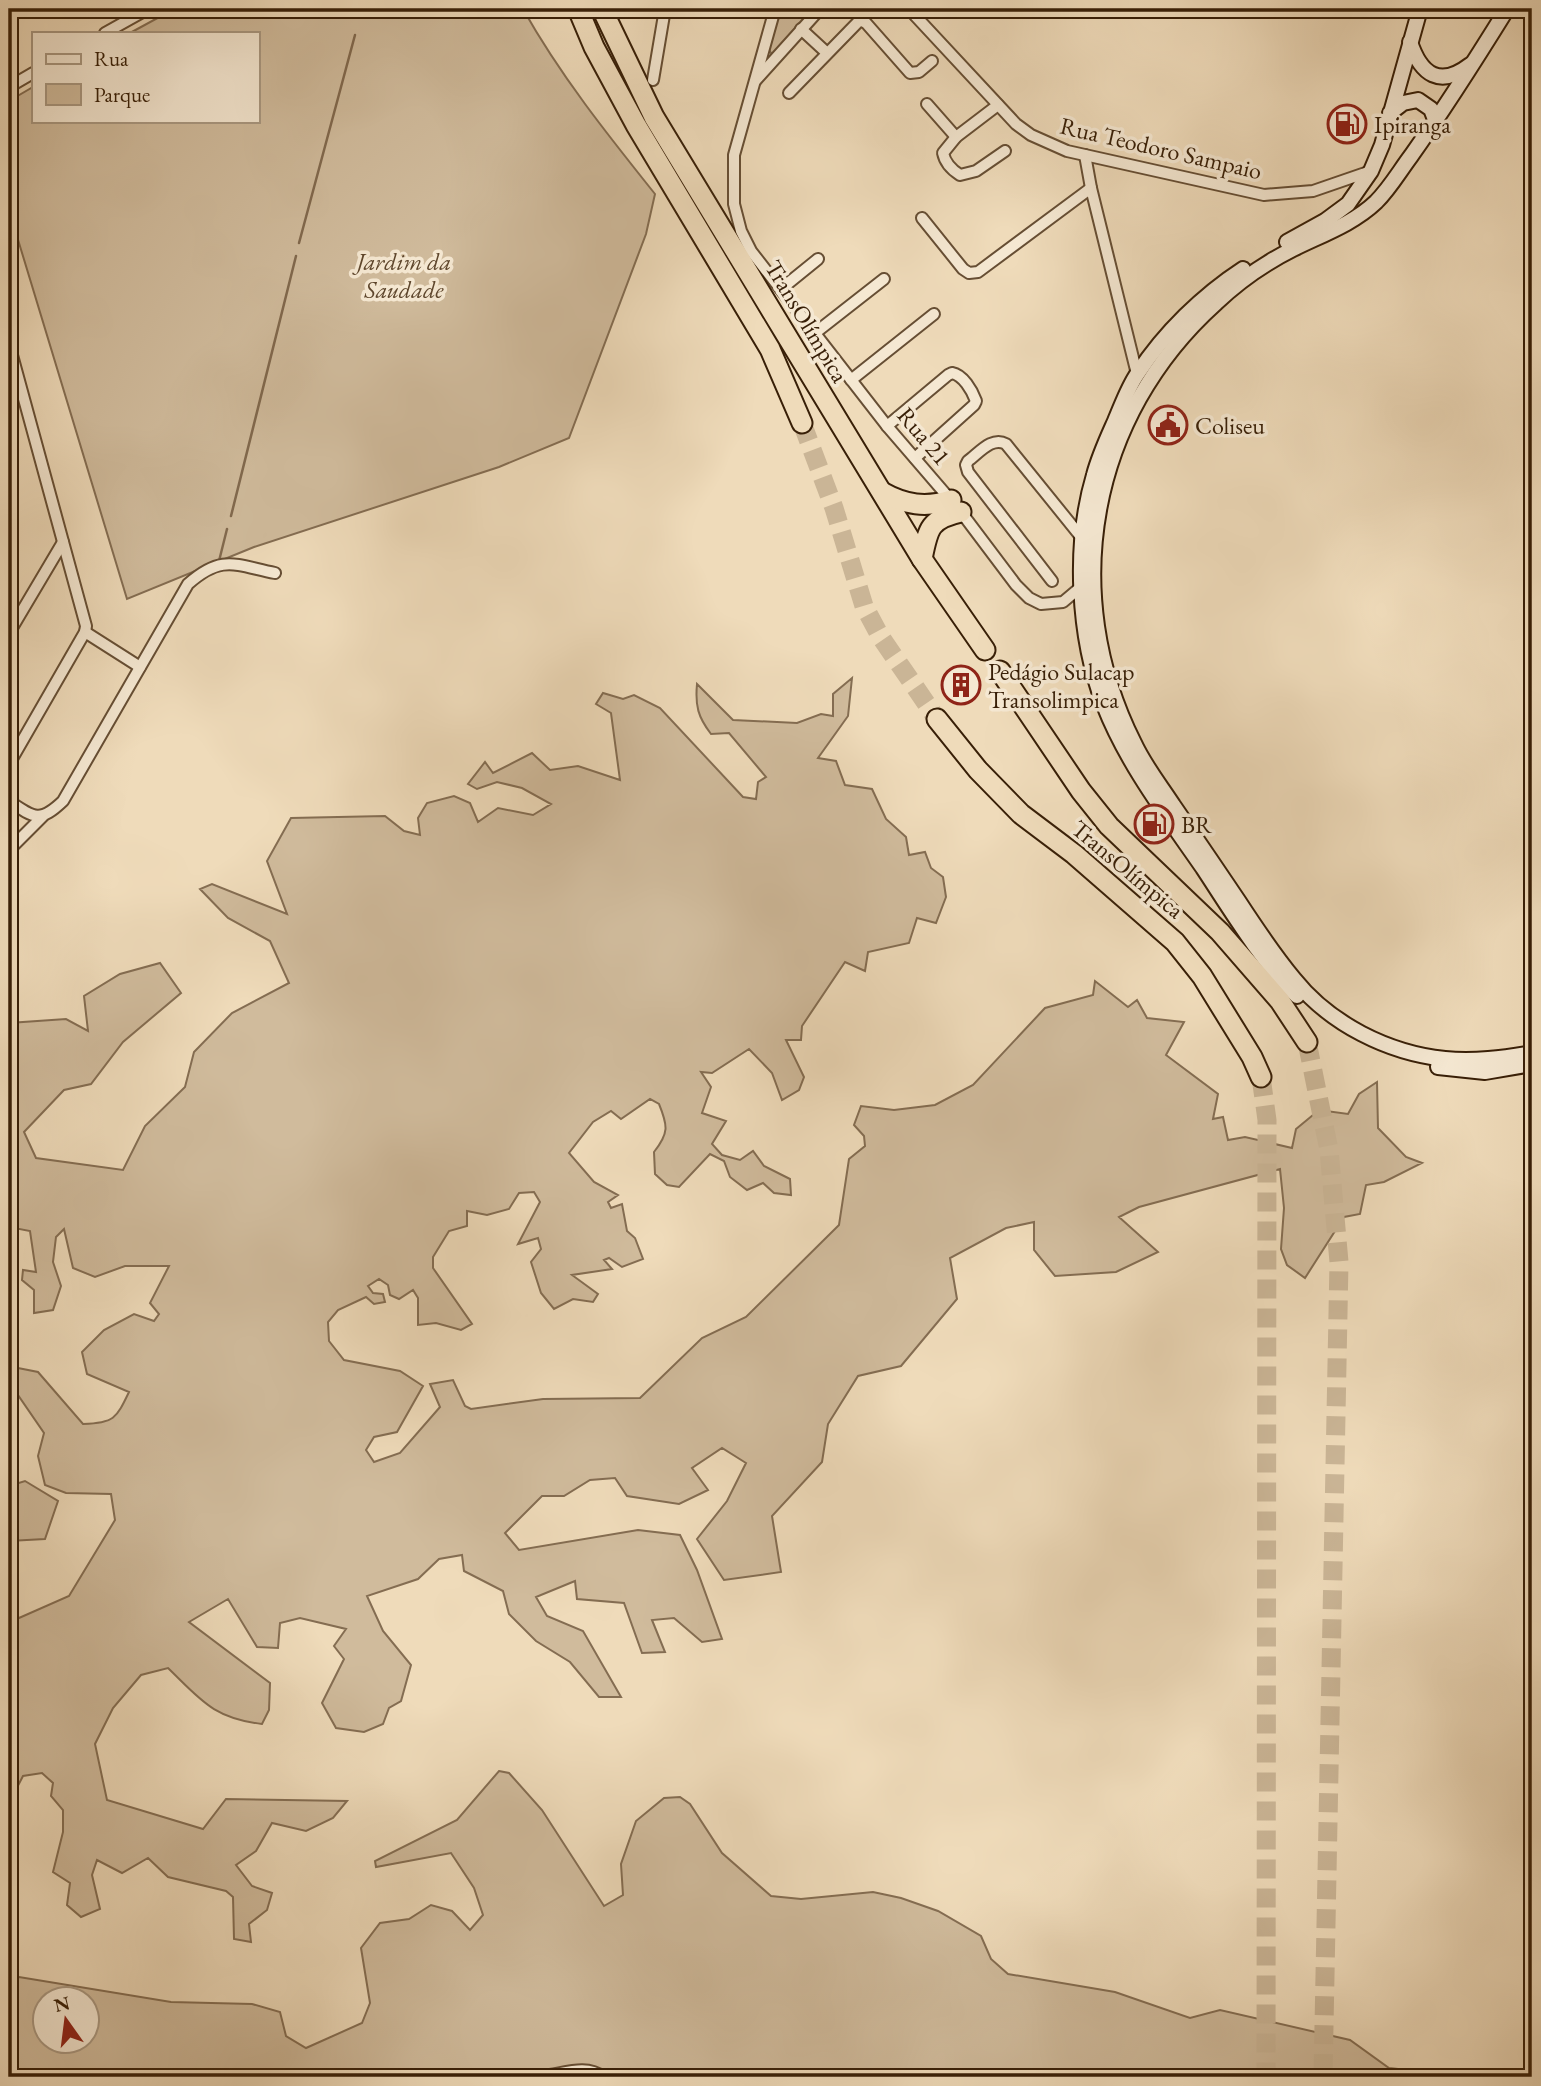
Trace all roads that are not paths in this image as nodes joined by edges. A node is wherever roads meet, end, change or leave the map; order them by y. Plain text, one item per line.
1 (148, 9) edge
2 (578, 9) edge
3 (602, 9) edge
4 (665, 9) edge
5 (775, 9) edge
6 (820, 9) edge
7 (929, 9) edge
8 (1420, 9) edge
9 (1507, 9) edge
10 (912, 12) edge
11 (801, 29) junction
12 (107, 32) edge
13 (1410, 42) junction
14 (827, 53) junction
15 (932, 61) dead end
16 (1474, 62) junction
17 (32, 74) edge
18 (653, 80) dead end
19 (755, 81) junction
20 (9, 87) edge
21 (789, 93) dead end
22 (927, 104) dead end
23 (998, 105) junction
24 (1390, 113) junction
25 (1436, 122) junction
26 (956, 137) junction
27 (1005, 150) dead end
28 (1085, 155) junction
29 (1371, 171) junction
30 (1091, 188) junction
31 (922, 218) dead end
32 (818, 259) dead end
33 (884, 279) dead end
34 (781, 289) junction
35 (934, 314) dead end
36 (815, 333) junction
37 (9, 347) edge
38 (1137, 374) junction
39 (851, 380) junction
40 (802, 422) tunnel mouth
41 (887, 426) junction
42 (915, 458) junction
43 (881, 491) junction
44 (956, 506) junction
45 (1082, 538) junction
46 (63, 542) junction
47 (922, 559) junction
48 (275, 573) dead end
49 (1052, 581) dead end
50 (1083, 586) junction
51 (85, 632) junction
52 (9, 634) edge
53 (985, 650) dead end
54 (140, 667) junction
55 (1000, 671) dead end
56 (1109, 701) junction
57 (937, 719) tunnel mouth
58 (9, 764) edge
59 (9, 801) edge
60 (43, 817) junction
61 (9, 850) edge
62 (1307, 1042) tunnel mouth
63 (1532, 1053) edge
64 (1532, 1064) edge
65 (1261, 1077) tunnel mouth
66 (550, 2075) dead end
67 (603, 2077) edge

1 - 12 street
2 - 40 highway, TransOlímpica
3 - 43 highway, TransOlímpica
4 - 18 street
5 - 19 street, Rua 21
6 - 11 street
7 - 10 street
8 - 13 main road
9 - 16 main road
10 - 23 street, Rua Teodoro Sampaio
11 - 14 street
11 - 19 street
13 - 16 main road
13 - 24 main road
14 - 15 street
14 - 21 street
16 - 25 main road
17 - 20 street
19 - 34 street, Rua 21
22 - 26 street
23 - 26 street
23 - 28 street, Rua Teodoro Sampaio
24 - 25 main road
24 - 29 main road
25 - 56 main road
26 - 27 street
28 - 29 street, Rua Teodoro Sampaio
28 - 30 street
29 - 38 main road
30 - 31 street
30 - 38 street
32 - 34 street
33 - 36 street
34 - 36 street, Rua 21
35 - 39 street
36 - 39 street, Rua 21
37 - 46 street
38 - 45 main road
39 - 41 street, Rua 21
41 - 42 street, Rua 21
41 - 42 street
42 - 44 street, Rua 21
43 - 44 highway
43 - 47 highway, TransOlímpica
44 - 47 highway
44 - 50 street, Rua 21
45 - 49 street
45 - 50 main road
46 - 51 street
46 - 52 street
47 - 53 highway, TransOlímpica
48 - 54 street
50 - 56 main road
51 - 54 street
51 - 58 street
54 - 60 street
55 - 62 highway, TransOlímpica
56 - 63 main road
56 - 64 main road
57 - 65 highway, TransOlímpica
59 - 60 street
60 - 61 street
66 - 67 street

